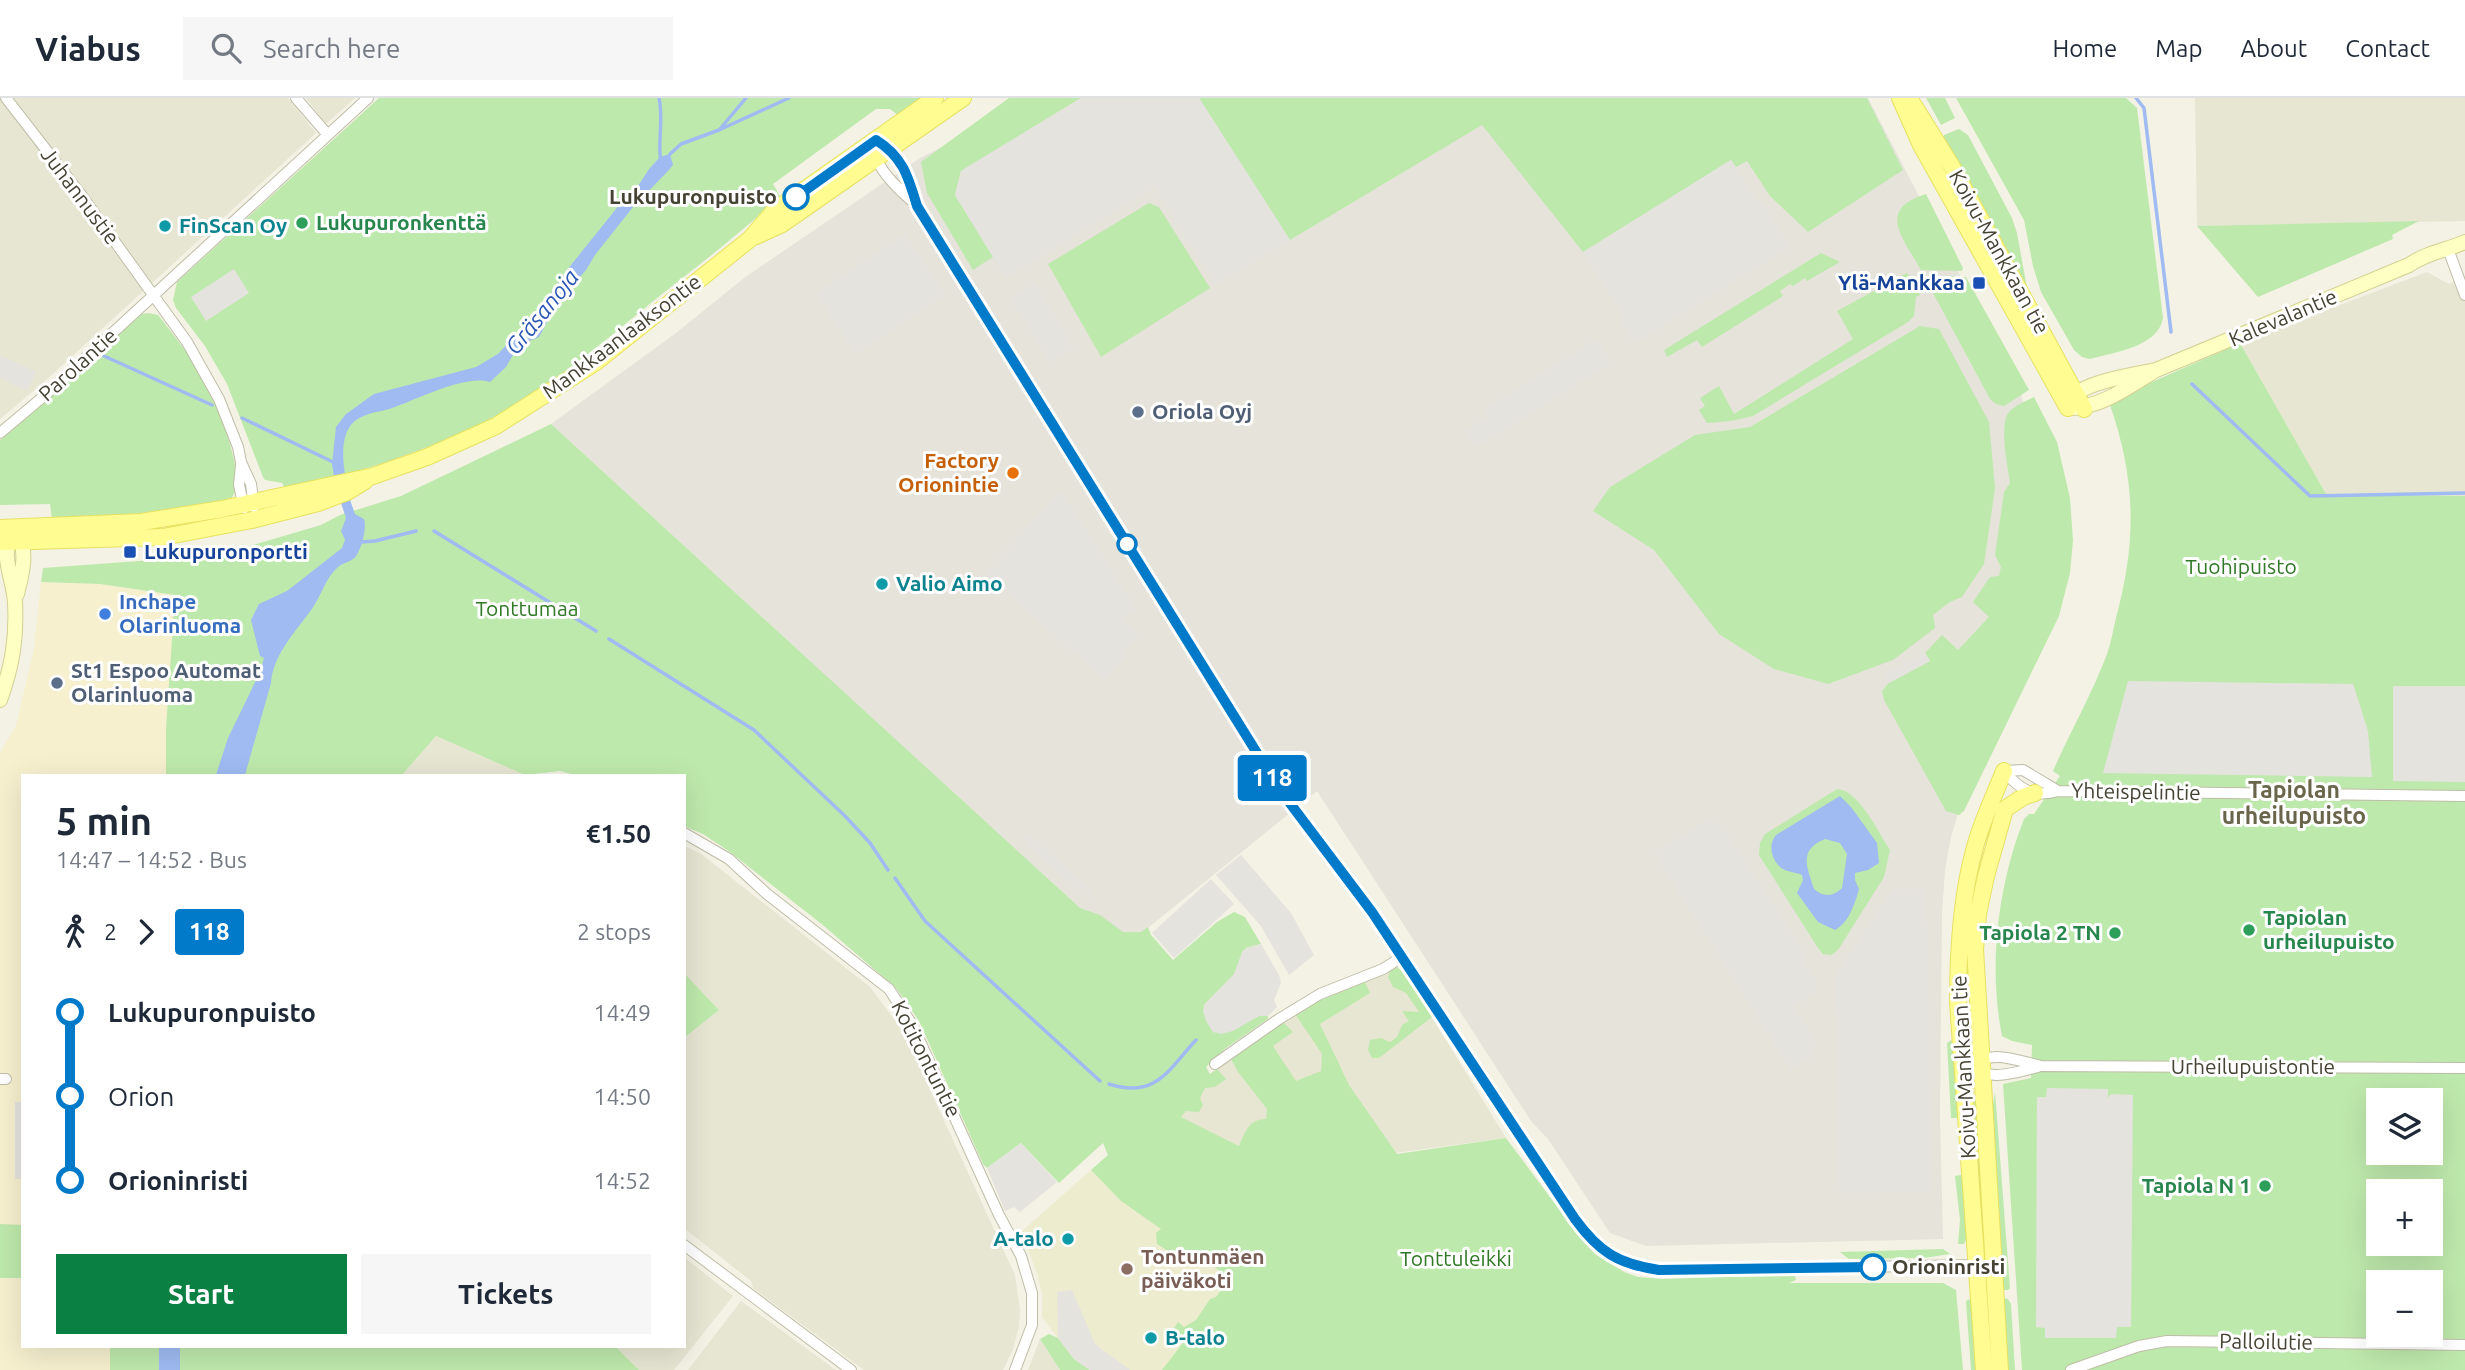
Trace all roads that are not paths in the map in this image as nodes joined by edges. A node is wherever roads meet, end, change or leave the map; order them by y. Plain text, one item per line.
1 (6, 98) edge
2 (296, 98) edge
3 (368, 98) edge
4 (935, 98) edge
5 (963, 98) edge
6 (1900, 98) edge
7 (1909, 98) edge
8 (328, 135) junction
9 (876, 140) junction
10 (892, 149) junction
11 (876, 160) junction
12 (917, 206) junction
13 (750, 239) junction
14 (2465, 242) edge
15 (2448, 250) junction
16 (153, 295) junction
17 (2465, 295) edge
18 (2076, 403) junction
19 (0, 433) edge
20 (373, 476) junction
21 (249, 503) junction
22 (252, 520) junction
23 (9, 536) edge
24 (0, 700) edge
25 (2004, 771) junction
26 (2058, 791) junction
27 (2035, 793) junction
28 (2465, 796) edge
29 (686, 834) edge
30 (1402, 957) junction
31 (1982, 1057) junction
32 (1215, 1063) dead end
33 (2041, 1066) junction
34 (1963, 1067) junction
35 (2465, 1068) edge
36 (1983, 1076) junction
37 (686, 1246) edge
38 (1993, 1264) junction
39 (1976, 1265) junction
40 (2465, 1345) edge
41 (851, 1370) edge
42 (1015, 1370) edge
43 (1984, 1370) edge
44 (2000, 1370) edge
45 (2071, 1370) edge

1 - 16 street, Juhannustie
2 - 8 street
3 - 8 street, Parolantie
4 - 9 main road, Mankkaanlaaksontie
5 - 10 main road, Mankkaanlaaksontie
6 - 18 main road, Koivu-Mankkaan tie
7 - 18 main road, Koivu-Mankkaan tie
8 - 16 street, Parolantie
9 - 10 street
9 - 11 street
9 - 13 main road, Mankkaanlaaksontie
10 - 11 main road, Mankkaanlaaksontie
10 - 12 street
11 - 12 street
11 - 13 main road, Mankkaanlaaksontie
12 - 30 street
13 - 20 main road, Mankkaanlaaksontie
14 - 15 main road, Kalevalantie
15 - 17 street
15 - 18 main road, Kalevalantie
16 - 19 street, Parolantie
16 - 21 street
20 - 21 main road, Mankkaanlaaksontie
20 - 22 main road, Mankkaanlaaksontie
21 - 22 street
21 - 23 main road, Mankkaanlaaksontie
22 - 23 main road, Mankkaanlaaksontie
23 - 24 main road
25 - 26 street, Yhteispelintie
25 - 27 street
25 - 34 main road, Koivu-Mankkaan tie
26 - 27 street, Yhteispelintie
26 - 28 street, Yhteispelintie
27 - 31 main road, Koivu-Mankkaan tie
29 - 42 street, Kotitontuntie
30 - 32 street
30 - 39 street
31 - 33 street, Urheilupuistontie
31 - 34 street
31 - 36 main road, Koivu-Mankkaan tie
33 - 35 street, Urheilupuistontie
33 - 36 street, Urheilupuistontie
34 - 36 street
34 - 39 main road, Koivu-Mankkaan tie
36 - 38 main road, Koivu-Mankkaan tie
37 - 41 street
38 - 39 street
38 - 44 main road, Koivu-Mankkaan tie
39 - 43 main road, Koivu-Mankkaan tie
40 - 45 street, Palloilutie

